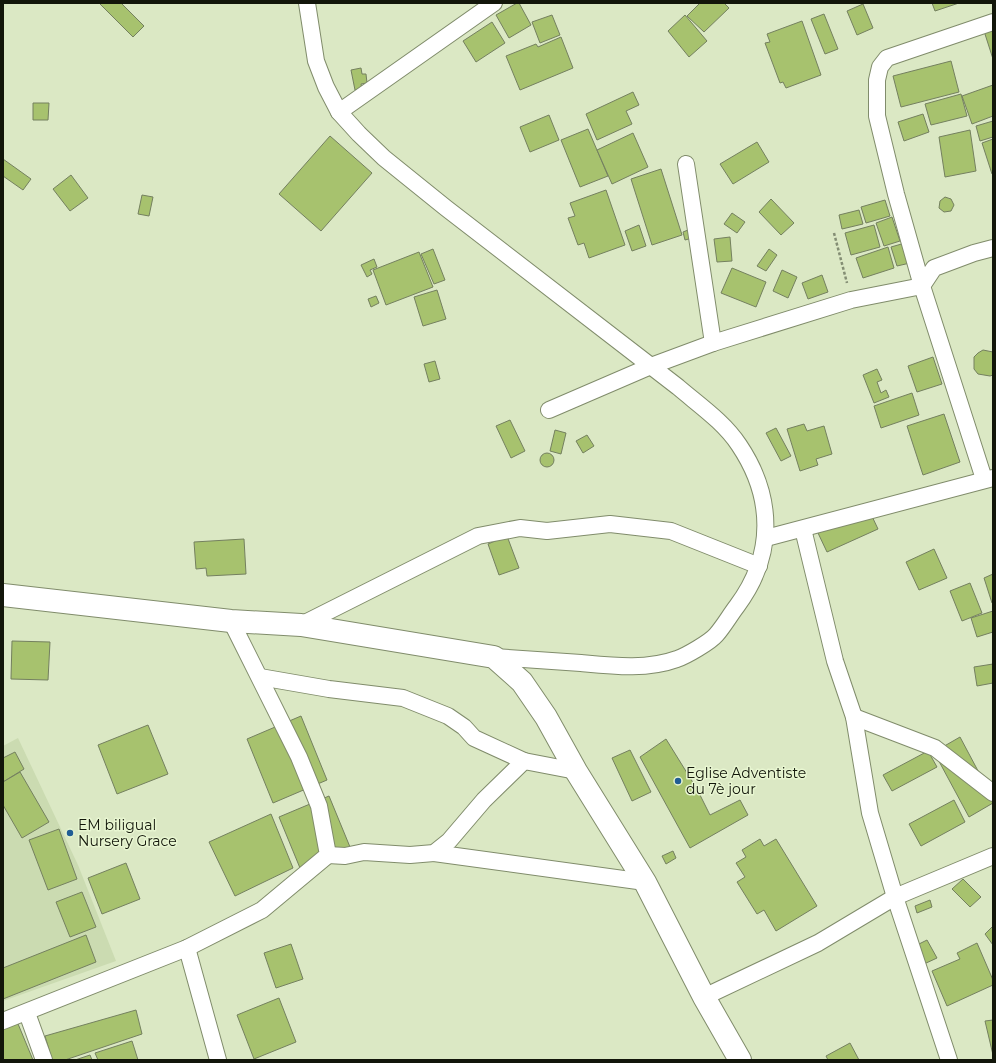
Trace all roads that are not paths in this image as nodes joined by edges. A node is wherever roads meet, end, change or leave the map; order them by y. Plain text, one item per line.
1 (307, 3) edge
2 (494, 3) edge
3 (993, 22) edge
4 (339, 112) junction
5 (686, 164) dead end
6 (993, 248) edge
7 (922, 286) junction
8 (713, 343) junction
9 (652, 366) junction
10 (549, 410) dead end
11 (989, 478) edge
12 (803, 529) junction
13 (766, 538) junction
14 (759, 566) junction
15 (3, 595) edge
16 (230, 621) junction
17 (301, 625) junction
18 (494, 657) junction
19 (260, 677) junction
20 (854, 717) junction
21 (524, 761) junction
22 (576, 771) junction
23 (993, 793) edge
24 (434, 853) junction
25 (328, 855) junction
26 (993, 856) edge
27 (645, 882) junction
28 (895, 897) junction
29 (187, 948) junction
30 (704, 996) junction
31 (27, 1013) junction
32 (3, 1021) edge
33 (44, 1060) edge
34 (218, 1060) edge
35 (740, 1060) edge
36 (949, 1060) edge

1 - 4 street
2 - 4 street
3 - 7 street
4 - 9 street
5 - 8 street
6 - 7 street
7 - 8 street
7 - 11 street
8 - 9 street
9 - 10 street
9 - 13 street
11 - 12 street
12 - 13 street
12 - 20 street
13 - 14 street
14 - 17 street
14 - 18 street
15 - 16 street
16 - 17 street
16 - 19 street
17 - 18 street
18 - 22 street
19 - 21 street
19 - 25 street
20 - 23 street
20 - 28 street
21 - 22 street
21 - 24 street
22 - 27 street
24 - 25 street
24 - 27 street
25 - 29 street
26 - 28 street
27 - 30 street
28 - 30 street
28 - 36 street
29 - 31 street
29 - 34 street
30 - 35 street
31 - 32 street
31 - 33 street

